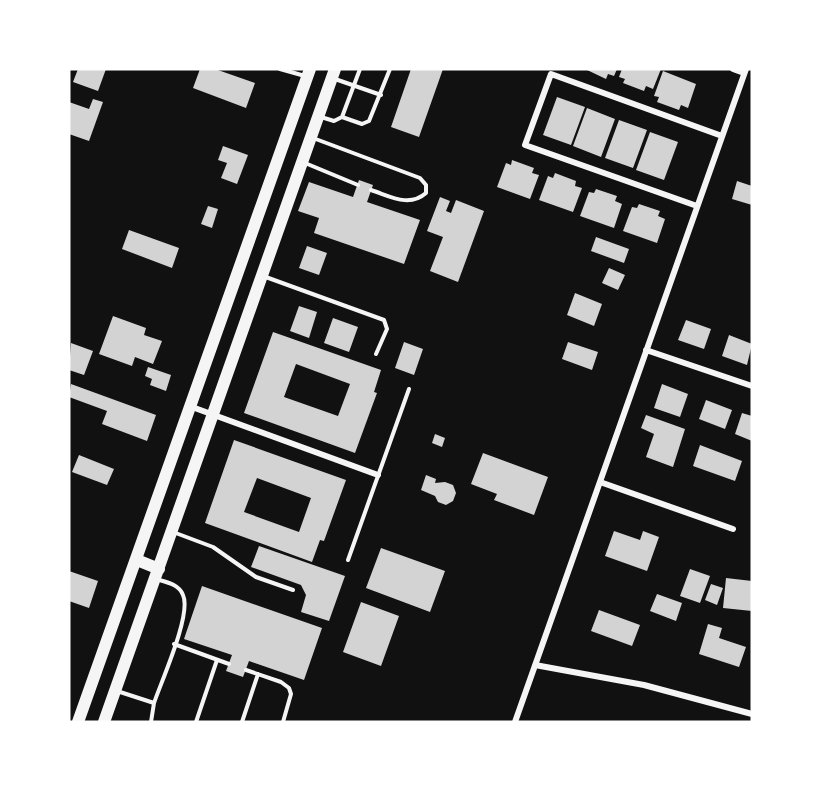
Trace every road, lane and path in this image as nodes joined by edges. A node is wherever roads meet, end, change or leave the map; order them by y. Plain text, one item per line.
1 (280, 69) edge
2 (360, 69) edge
3 (390, 69) edge
4 (734, 69) edge
5 (745, 71) edge
6 (308, 73) edge
7 (333, 73) edge
8 (354, 87) junction
9 (381, 95) junction
10 (318, 116) junction
11 (342, 117) junction
12 (722, 136) junction
13 (311, 137) junction
14 (280, 154) junction
15 (302, 161) junction
16 (358, 184) dead end
17 (371, 190) dead end
18 (697, 206) junction
19 (262, 276) junction
20 (646, 350) junction
21 (376, 354) dead end
22 (752, 386) edge
23 (409, 389) dead end
24 (192, 407) junction
25 (214, 415) junction
26 (378, 475) junction
27 (600, 482) junction
28 (733, 529) dead end
29 (172, 532) junction
30 (136, 560) junction
31 (348, 560) dead end
32 (157, 574) junction
33 (293, 590) dead end
34 (174, 644) junction
35 (217, 660) junction
36 (229, 664) dead end
37 (535, 665) junction
38 (246, 670) dead end
39 (258, 675) junction
40 (115, 691) junction
41 (153, 703) junction
42 (752, 714) edge
43 (78, 722) edge
44 (104, 722) edge
45 (151, 722) edge
46 (196, 722) edge
47 (242, 722) edge
48 (283, 722) edge
49 (515, 722) edge

1 - 6 lane
2 - 8 lane
3 - 9 lane
4 - 5 street
5 - 12 street
6 - 14 main road
7 - 8 lane
7 - 10 main road
8 - 9 lane
8 - 11 lane
9 - 11 lane
10 - 11 lane
10 - 13 main road
12 - 18 street
12 - 18 street
13 - 15 main road
13 - 17 lane
14 - 15 main road
14 - 24 main road
15 - 16 lane
15 - 19 main road
18 - 20 street
19 - 21 lane
19 - 25 main road
20 - 22 street
20 - 27 street
23 - 26 lane
24 - 25 street
24 - 30 main road
25 - 26 street
25 - 29 main road
26 - 31 lane
27 - 28 street
27 - 37 street
29 - 32 main road
29 - 33 lane
30 - 32 main road
30 - 43 main road
32 - 34 lane
32 - 40 main road
34 - 35 lane
34 - 41 lane
35 - 36 lane
35 - 46 lane
37 - 42 street
37 - 49 street
38 - 39 lane
39 - 47 lane
39 - 48 lane
40 - 41 lane
40 - 44 main road
41 - 45 lane

